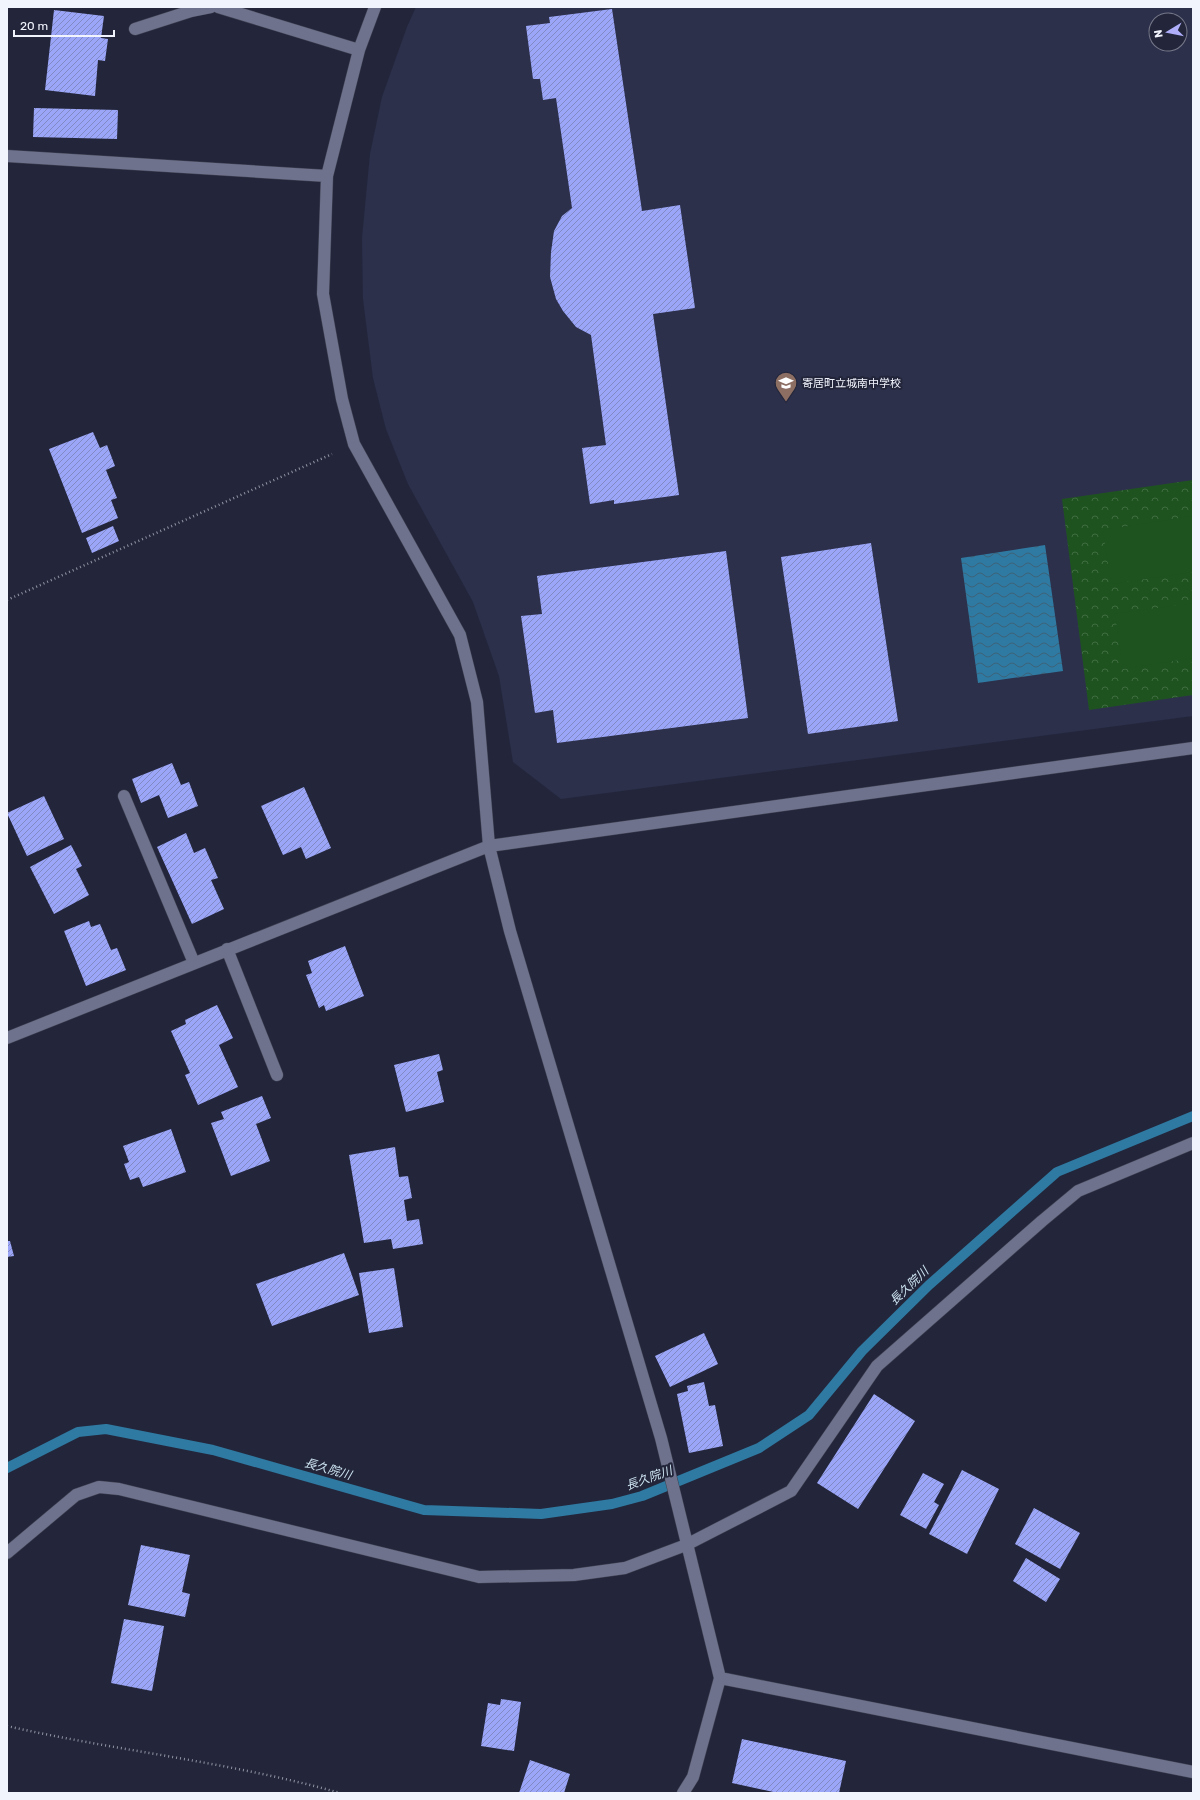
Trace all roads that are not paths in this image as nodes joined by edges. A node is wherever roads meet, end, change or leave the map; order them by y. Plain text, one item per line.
1 (211, 7) edge
2 (218, 7) edge
3 (375, 7) edge
4 (135, 29) dead end
5 (359, 50) junction
6 (7, 156) edge
7 (327, 176) junction
8 (1193, 748) edge
9 (124, 796) dead end
10 (489, 846) junction
11 (227, 949) junction
12 (194, 963) junction
13 (7, 1038) edge
14 (277, 1075) dead end
15 (1193, 1143) edge
16 (686, 1545) junction
17 (7, 1554) edge
18 (720, 1678) junction
19 (1193, 1772) edge
20 (683, 1793) edge

1 - 4 street
2 - 5 street
3 - 5 street
5 - 7 street
6 - 7 street
7 - 10 street
8 - 10 street
9 - 12 street
10 - 11 street
10 - 16 street
11 - 12 street
11 - 14 street
12 - 13 street
15 - 16 street
16 - 17 street
16 - 18 street
18 - 19 street
18 - 20 street

